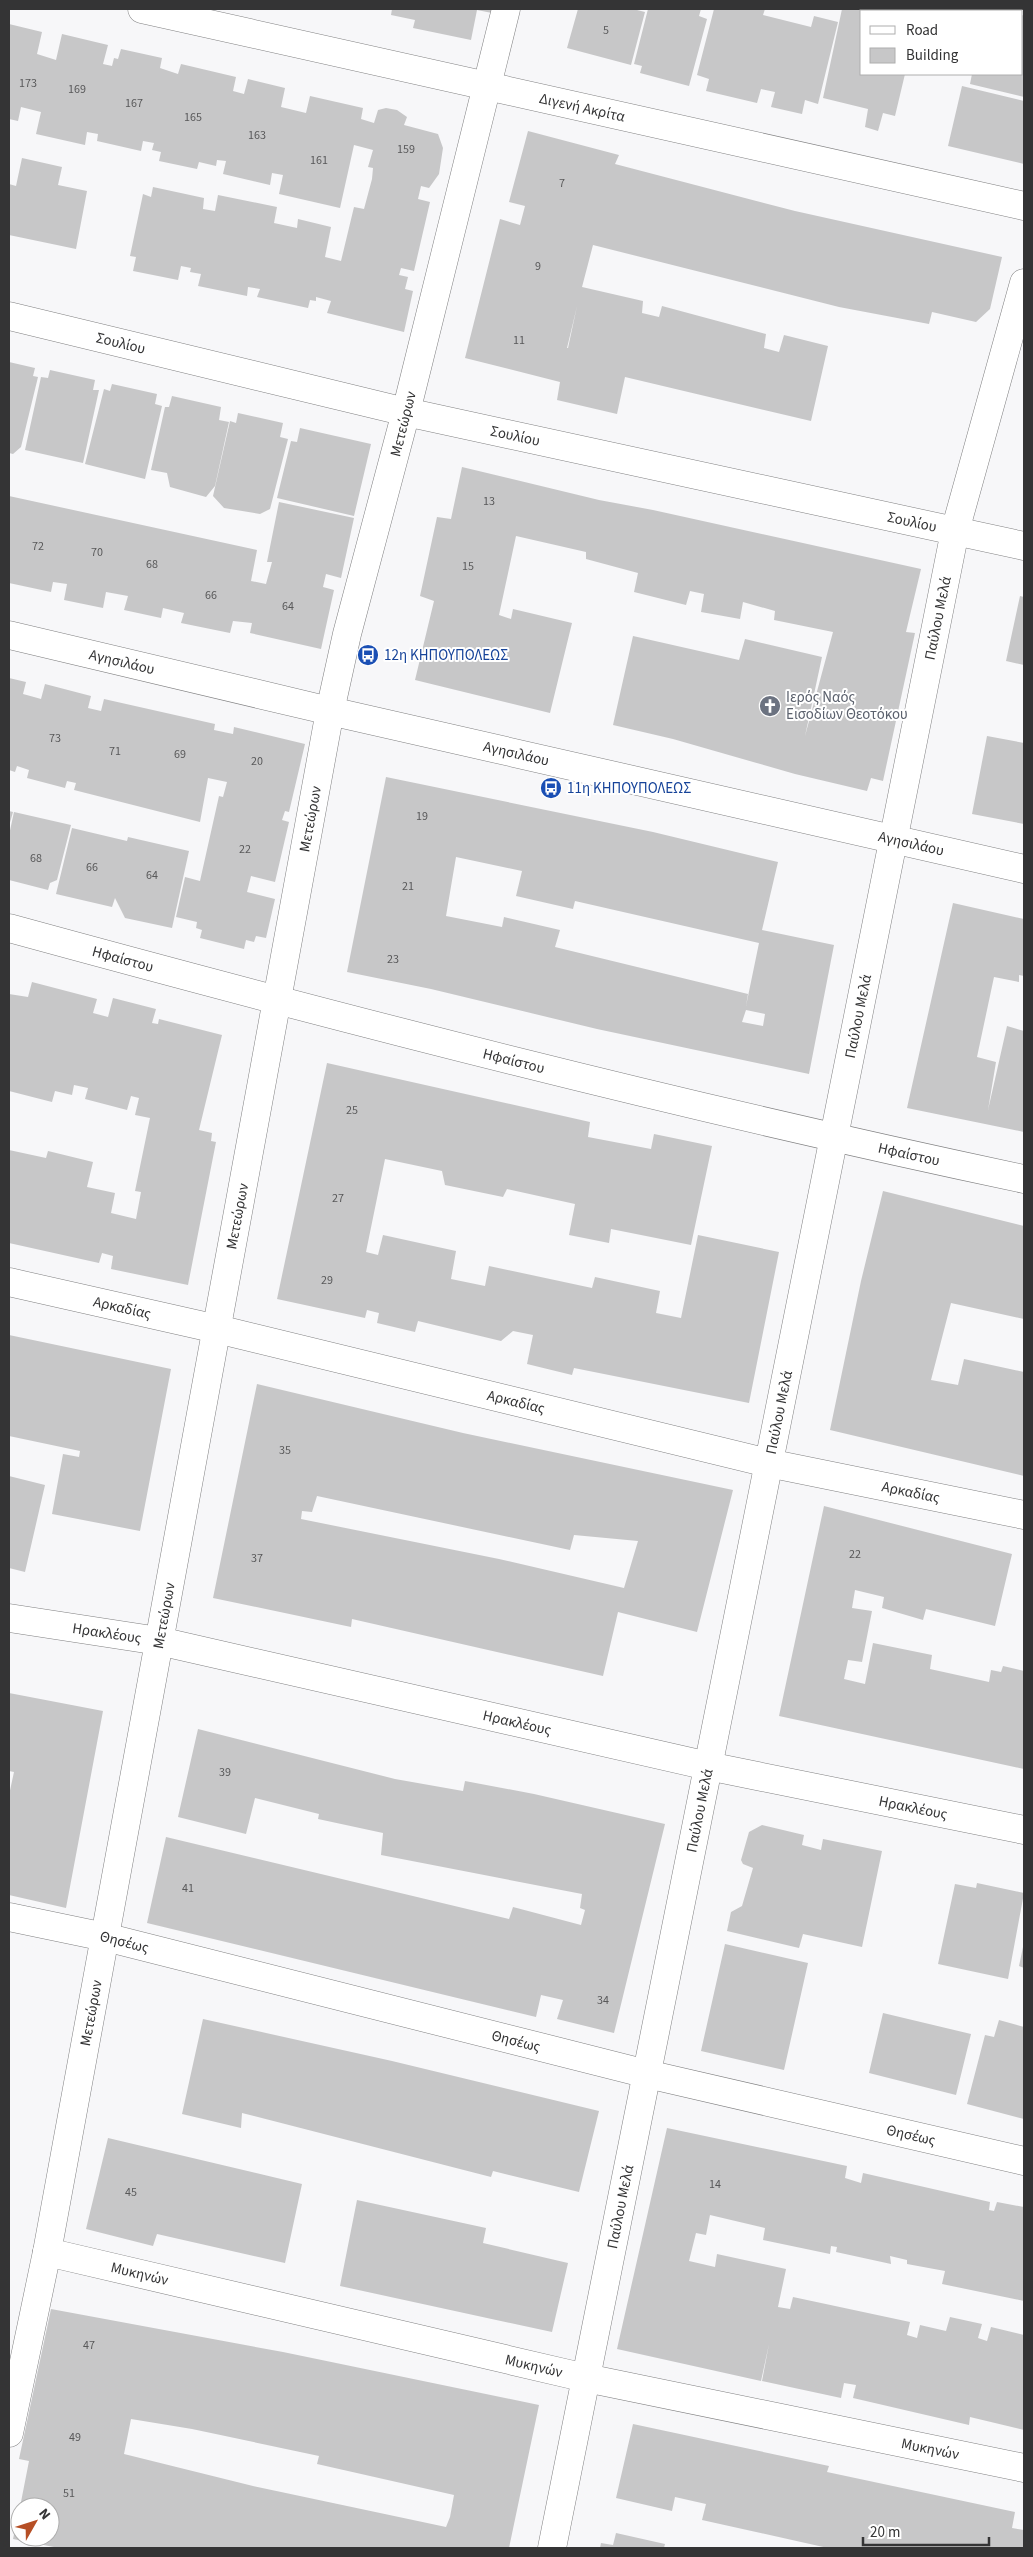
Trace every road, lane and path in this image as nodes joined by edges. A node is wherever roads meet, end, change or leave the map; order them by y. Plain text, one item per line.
1 (142, 9) edge
2 (506, 9) edge
3 (486, 85) junction
4 (1024, 206) edge
5 (1024, 283) edge
6 (9, 316) edge
7 (406, 412) junction
8 (955, 531) junction
9 (1024, 546) edge
10 (9, 635) edge
11 (330, 711) junction
12 (893, 840) junction
13 (1024, 869) edge
14 (9, 928) edge
15 (277, 1001) junction
16 (833, 1138) junction
17 (1024, 1179) edge
18 (9, 1282) edge
19 (217, 1329) junction
20 (768, 1463) junction
21 (1024, 1514) edge
22 (9, 1618) edge
23 (159, 1641) junction
24 (708, 1766) junction
25 (1024, 1830) edge
26 (9, 1917) edge
27 (105, 1937) junction
28 (647, 2074) junction
29 (1024, 2161) edge
30 (47, 2252) junction
31 (586, 2378) junction
32 (9, 2433) edge
33 (1024, 2468) edge
34 (552, 2548) edge

1 - 3 street, Διγενή Ακρίτα
2 - 3 street, Μετεώρων
3 - 4 street, Διγενή Ακρίτα
3 - 7 street, Μετεώρων
5 - 8 street, Παύλου Μελά
6 - 7 street, Σουλίου
7 - 8 street, Σουλίου
7 - 11 street, Μετεώρων
8 - 9 street, Σουλίου
8 - 12 street, Παύλου Μελά
10 - 11 street, Αγησιλάου
11 - 12 street, Αγησιλάου
11 - 15 street, Μετεώρων
12 - 13 street, Αγησιλάου
12 - 16 street, Παύλου Μελά
14 - 15 street, Ηφαίστου
15 - 16 street, Ηφαίστου
15 - 19 street, Μετεώρων
16 - 17 street, Ηφαίστου
16 - 20 street, Παύλου Μελά
18 - 19 street, Αρκαδίας
19 - 20 street, Αρκαδίας
19 - 23 street, Μετεώρων
20 - 21 street, Αρκαδίας
20 - 24 street, Παύλου Μελά
22 - 23 street, Ηρακλέους
23 - 24 street, Ηρακλέους
23 - 27 street, Μετεώρων
24 - 25 street, Ηρακλέους
24 - 28 street, Παύλου Μελά
26 - 27 street, Θησέως
27 - 28 street, Θησέως
27 - 30 street, Μετεώρων
28 - 29 street, Θησέως
28 - 31 street, Παύλου Μελά
30 - 31 street, Μυκηνών
30 - 32 street, Μετεώρων
31 - 33 street, Μυκηνών
31 - 34 street, Παύλου Μελά

